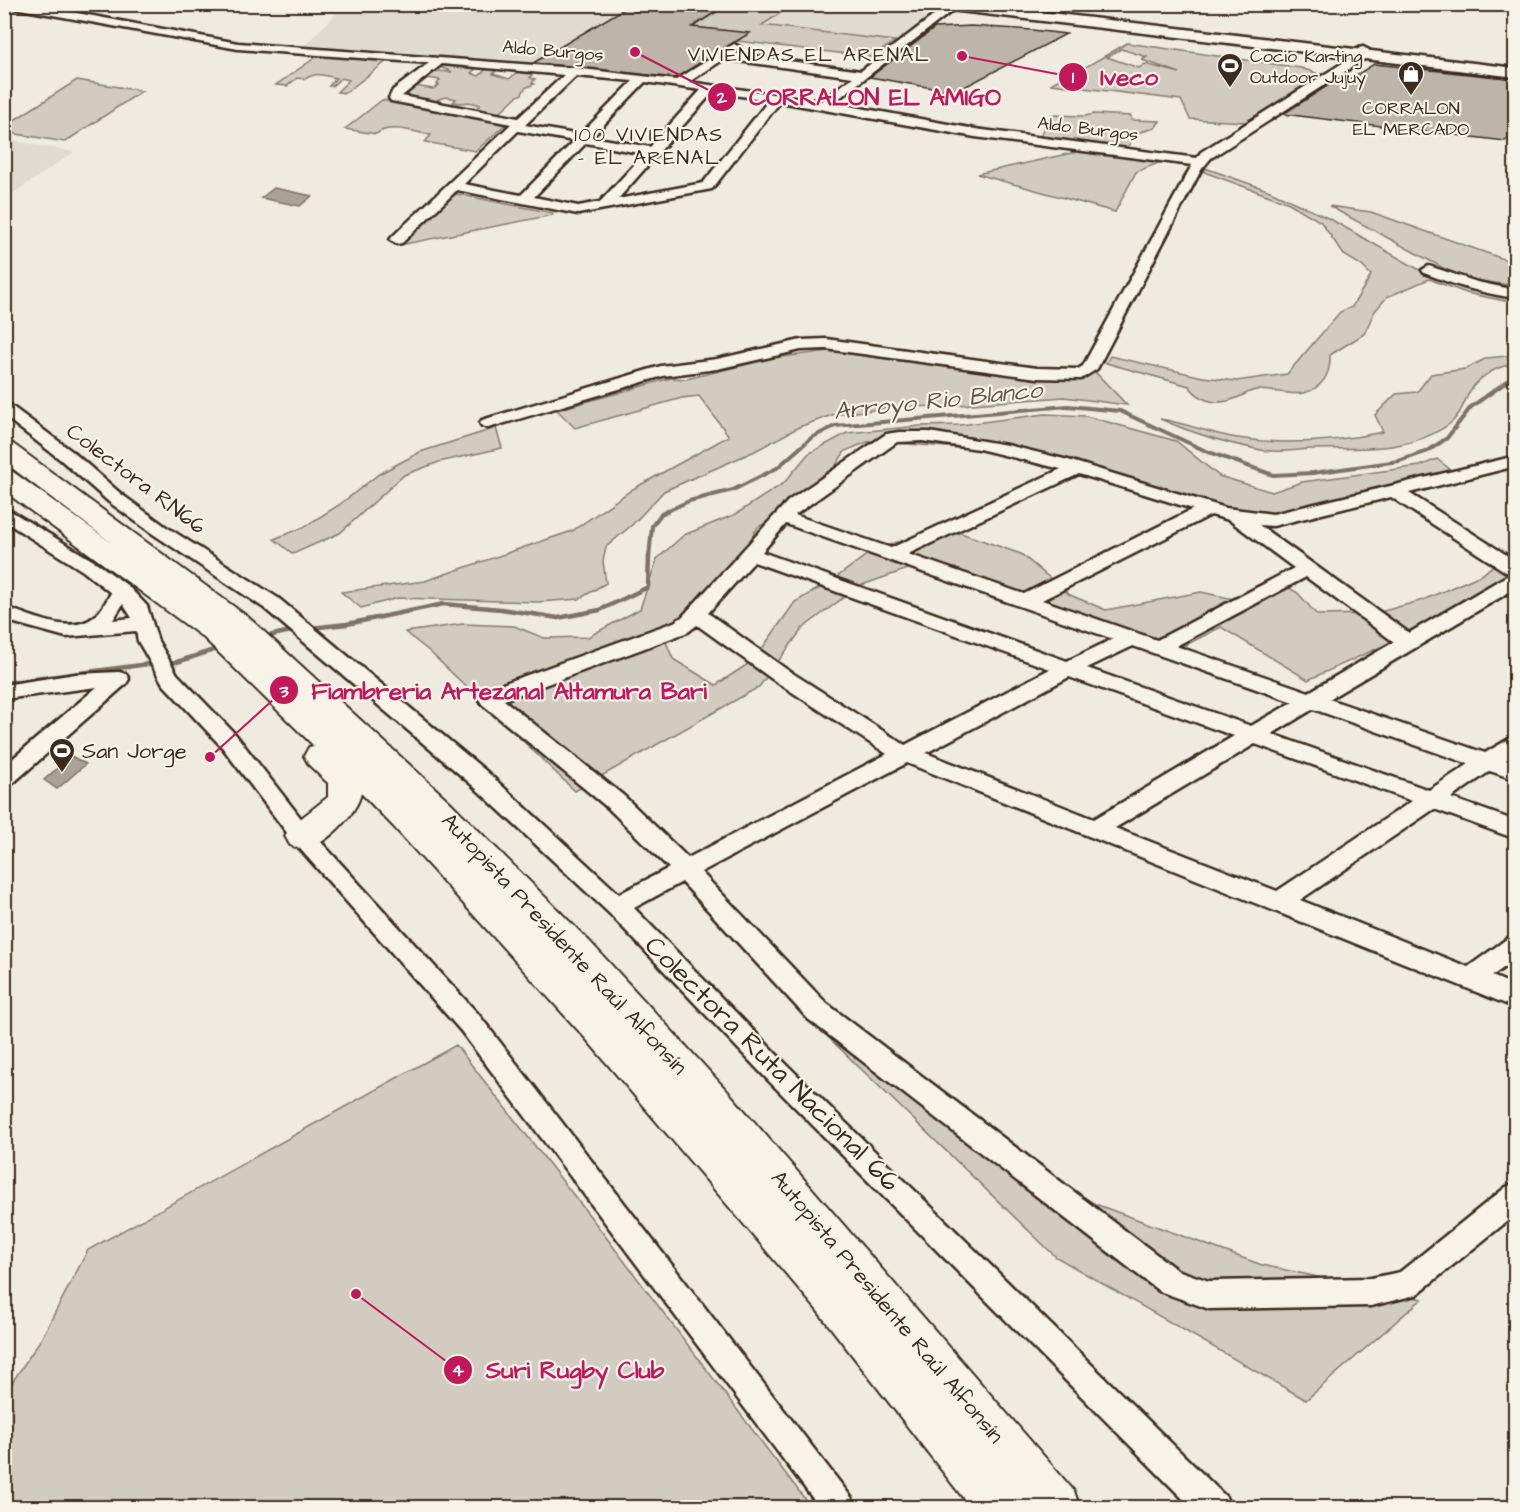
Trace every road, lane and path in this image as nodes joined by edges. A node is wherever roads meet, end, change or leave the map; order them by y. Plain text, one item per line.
1 (9, 4) edge
2 (934, 4) edge
3 (986, 4) edge
4 (955, 5) edge
5 (92, 7) dead end
6 (64, 15) junction
7 (739, 44) dead end
8 (1362, 53) junction
9 (722, 55) junction
10 (440, 60) junction
11 (1515, 67) edge
12 (574, 71) junction
13 (1515, 73) edge
14 (860, 74) junction
15 (642, 78) junction
16 (679, 83) junction
17 (710, 88) junction
18 (777, 98) junction
19 (823, 105) junction
20 (517, 123) junction
21 (585, 139) junction
22 (655, 152) junction
23 (1200, 162) junction
24 (455, 186) junction
25 (525, 199) junction
26 (603, 207) junction
27 (1430, 270) dead end
28 (1515, 294) edge
29 (4, 408) edge
30 (488, 423) dead end
31 (4, 449) edge
32 (1515, 461) edge
33 (1076, 469) junction
34 (4, 478) edge
35 (1394, 491) junction
36 (1210, 508) junction
37 (4, 513) edge
38 (1231, 513) junction
39 (783, 517) junction
40 (751, 554) junction
41 (893, 554) junction
42 (1307, 569) junction
43 (1515, 570) edge
44 (1515, 579) edge
45 (1025, 601) junction
46 (117, 610) junction
47 (4, 613) edge
48 (697, 615) junction
49 (146, 632) junction
50 (1133, 638) junction
51 (313, 639) joint
52 (233, 642) junction
53 (1408, 643) junction
54 (1159, 647) junction
55 (1067, 669) junction
56 (4, 692) edge
57 (1311, 700) junction
58 (1252, 736) junction
59 (1515, 743) edge
60 (906, 753) junction
61 (1486, 762) junction
62 (1515, 772) edge
63 (5, 779) edge
64 (1430, 799) junction
65 (1095, 829) junction
66 (1515, 830) edge
67 (302, 836) junction
68 (684, 869) junction
69 (1279, 902) junction
70 (617, 906) junction
71 (1515, 945) edge
72 (1470, 979) junction
73 (1515, 997) edge
74 (1515, 1196) edge
75 (840, 1508) edge
76 (1001, 1508) edge
77 (1057, 1508) edge
78 (1215, 1508) edge

1 - 6 street, Aldo Burgos
2 - 4 main road
3 - 8 main road
4 - 8 main road
4 - 14 street
5 - 6 street
6 - 10 street, Aldo Burgos
7 - 9 street
8 - 11 main road
8 - 13 main road
8 - 23 street
9 - 14 street
9 - 16 street
10 - 12 street, Aldo Burgos
10 - 20 street
12 - 15 street, Aldo Burgos
12 - 20 street
14 - 19 street
15 - 16 street, Aldo Burgos
15 - 21 street
16 - 17 street, Aldo Burgos
17 - 18 street, Aldo Burgos
17 - 22 street
18 - 19 street, Aldo Burgos
18 - 26 street
19 - 23 street, Aldo Burgos
20 - 21 street
20 - 24 street
20 - 24 street
21 - 22 street
21 - 25 street
22 - 26 street
23 - 30 street
24 - 25 street
25 - 26 street
27 - 28 street
29 - 51 street, Colectora RN66
31 - 52 highway, Autopista Presidente Raúl Alfonsín
32 - 35 street
33 - 36 street
33 - 39 street
33 - 41 street
34 - 52 highway, Autopista Presidente Raúl Alfonsín
35 - 38 street
35 - 43 street
36 - 38 street
36 - 45 street
37 - 46 street
38 - 42 street
39 - 40 street
39 - 41 street
40 - 48 street
40 - 55 street
41 - 45 street
42 - 53 street
42 - 54 street
44 - 53 street
45 - 50 street
46 - 47 street
46 - 49 street
46 - 49 street
48 - 60 street
48 - 68 street
49 - 67 street
50 - 54 street
50 - 55 street
51 - 70 street, Colectora Ruta Nacional 66
52 - 67 highway
52 - 76 highway, Autopista Presidente Raúl Alfonsín
52 - 77 highway, Autopista Presidente Raúl Alfonsín
53 - 57 street
54 - 57 street
55 - 58 street
55 - 60 street
56 - 63 street
57 - 58 street
57 - 61 street
58 - 64 street
58 - 65 street
59 - 61 street
60 - 65 street
60 - 68 street
61 - 62 street
61 - 64 street
64 - 66 street
64 - 69 street
65 - 69 street
67 - 75 street
68 - 70 street
68 - 74 street
69 - 72 street
70 - 78 street, Colectora Ruta Nacional 66
71 - 72 street
72 - 73 street

